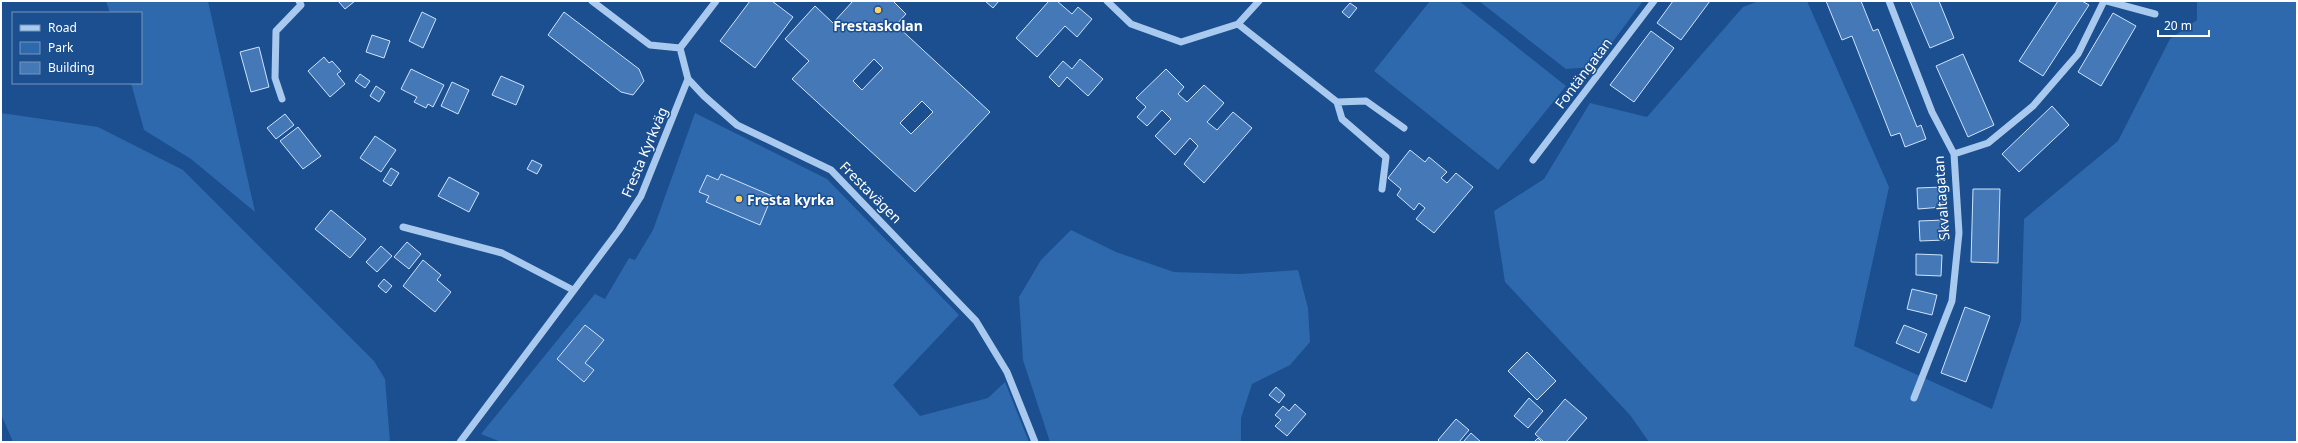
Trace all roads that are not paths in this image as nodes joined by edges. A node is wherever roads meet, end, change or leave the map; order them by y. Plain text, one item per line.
1 (592, 1) edge
2 (716, 1) edge
3 (1107, 1) edge
4 (1259, 1) edge
5 (1654, 1) edge
6 (1889, 1) edge
7 (2105, 1) edge
8 (300, 3) edge
9 (2155, 14) dead end
10 (1238, 24) junction
11 (680, 48) junction
12 (688, 79) junction
13 (282, 99) dead end
14 (1337, 102) junction
15 (1404, 128) dead end
16 (1954, 154) junction
17 (1533, 160) dead end
18 (1382, 189) dead end
19 (403, 227) dead end
20 (573, 290) junction
21 (1914, 398) dead end
22 (460, 442) edge
23 (1035, 442) edge

1 - 11 street
2 - 11 street
3 - 10 street
4 - 10 street
5 - 17 street, Fontängatan
6 - 16 street, Skvaltagatan
7 - 9 street
7 - 16 street
8 - 13 street
10 - 14 street
11 - 12 street, Frestavägen
12 - 20 street, Fresta Kyrkväg
12 - 23 street, Frestavägen
14 - 15 street
14 - 18 street
16 - 21 street, Skvaltagatan
19 - 20 street
20 - 22 street, Fresta Kyrkväg

